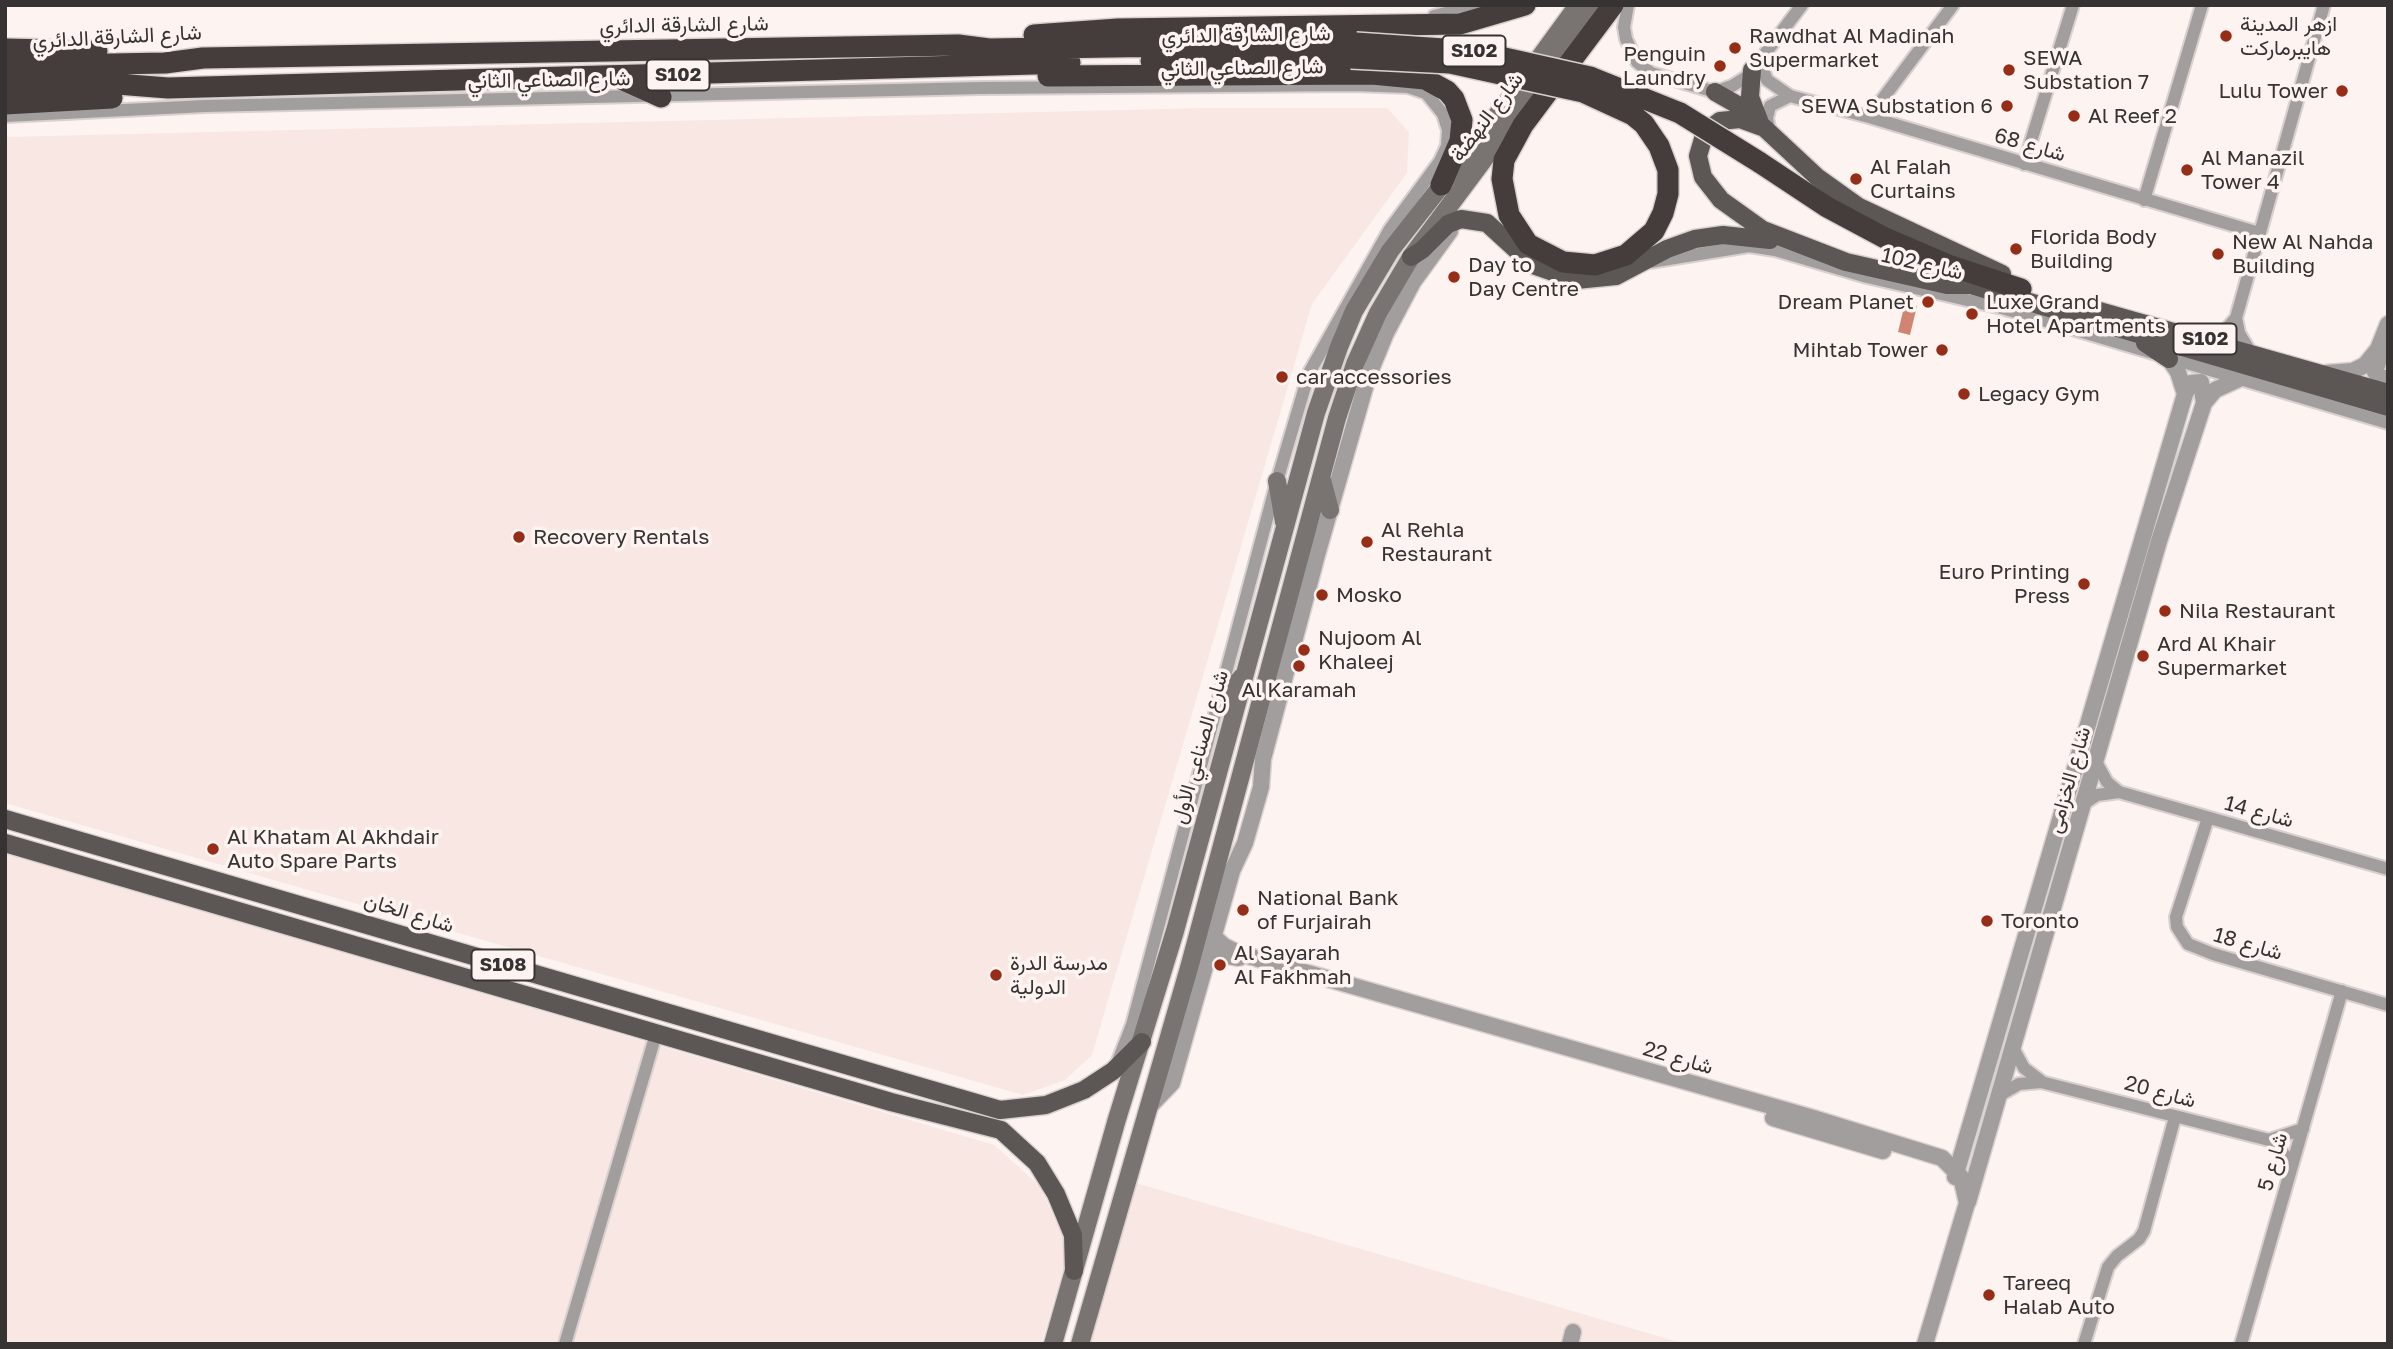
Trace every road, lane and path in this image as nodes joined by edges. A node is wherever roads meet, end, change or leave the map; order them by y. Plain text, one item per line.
1 (1477, 5) edge
2 (1525, 5) edge
3 (1578, 5) edge
4 (1598, 5) edge
5 (1613, 5) edge
6 (1627, 5) edge
7 (1802, 5) edge
8 (1953, 5) edge
9 (2073, 5) edge
10 (2202, 5) edge
11 (2324, 5) edge
12 (1371, 26) junction
13 (958, 45) junction
14 (5, 49) edge
15 (1354, 50) junction
16 (1765, 55) junction
17 (204, 58) junction
18 (1572, 60) junction
19 (5, 66) edge
20 (903, 69) junction
21 (1752, 70) junction
22 (616, 76) junction
23 (1586, 84) junction
24 (5, 87) edge
25 (168, 88) junction
26 (1715, 92) junction
27 (661, 96) junction
28 (1790, 96) junction
29 (5, 104) edge
30 (5, 116) edge
31 (1869, 117) junction
32 (1766, 130) junction
33 (2024, 164) junction
34 (1755, 167) junction
35 (1441, 186) junction
36 (2144, 200) junction
37 (1459, 220) junction
38 (2259, 233) junction
39 (1795, 244) junction
40 (1411, 257) junction
41 (1642, 262) junction
42 (1370, 282) junction
43 (1971, 285) junction
44 (2021, 289) junction
45 (1351, 294) junction
46 (2236, 318) junction
47 (2386, 330) edge
48 (2131, 333) junction
49 (2206, 340) junction
50 (2251, 353) junction
51 (1377, 354) junction
52 (2169, 359) junction
53 (1355, 364) junction
54 (2322, 373) junction
55 (2388, 378) edge
56 (2239, 379) junction
57 (2388, 393) edge
58 (2185, 394) junction
59 (2204, 403) junction
60 (2388, 407) edge
61 (2388, 423) edge
62 (1321, 478) junction
63 (1277, 481) junction
64 (1330, 510) junction
65 (1285, 529) junction
66 (2146, 531) junction
67 (2146, 592) junction
68 (1244, 675) junction
69 (1219, 703) junction
70 (2096, 762) junction
71 (2119, 792) junction
72 (1193, 799) junction
73 (2085, 803) junction
74 (2208, 817) junction
75 (5, 818) edge
76 (1202, 824) junction
77 (5, 843) edge
78 (2388, 869) edge
79 (1213, 936) junction
80 (1207, 959) junction
81 (1189, 968) junction
82 (2342, 991) junction
83 (2388, 1005) edge
84 (656, 1034) junction
85 (1142, 1042) junction
86 (2012, 1046) junction
87 (1113, 1071) junction
88 (2041, 1082) junction
89 (1997, 1097) junction
90 (1149, 1107) junction
91 (2175, 1117) junction
92 (2303, 1129) junction
93 (2269, 1140) junction
94 (2293, 1163) junction
95 (1955, 1177) junction
96 (1966, 1211) junction
97 (1074, 1270) junction
98 (565, 1344) edge
99 (1053, 1344) edge
100 (1080, 1344) edge
101 (1923, 1344) edge
102 (2084, 1344) edge
103 (2241, 1344) edge

1 - 12 street
2 - 12 highway
3 - 35 main road, شارع النهضة
4 - 40 main road, شارع النهضة
5 - 18 highway
6 - 18 street
6 - 26 street
7 - 16 street
8 - 31 street
9 - 33 street
10 - 36 street
11 - 38 street
12 - 13 highway
13 - 15 highway, شارع الشارقة الدائري / S102
13 - 17 highway, شارع الشارقة الدائري / S102
14 - 17 highway
15 - 20 highway, شارع الشارقة الدائري / S102
15 - 23 highway, شارع الشارقة الدائري / S102, bridge
16 - 21 street
16 - 28 street, شارع 68
17 - 19 highway, شارع الشارقة الدائري / S102
18 - 23 highway
20 - 22 highway, شارع الشارقة الدائري / S102
20 - 35 highway
21 - 26 street
21 - 32 main road
22 - 25 highway, شارع الشارقة الدائري / S102
22 - 27 highway
23 - 34 highway, شارع الشارقة الدائري / S102
24 - 25 highway, شارع الشارقة الدائري / S102
25 - 29 highway
26 - 32 main road
27 - 30 street, شارع الصناعي الثاني
27 - 45 street, شارع الصناعي الثاني
28 - 31 street, شارع 68
28 - 32 street
31 - 33 street, شارع 68
32 - 39 main road
32 - 44 main road
33 - 36 street, شارع 68
34 - 43 highway, شارع 102 / S102
34 - 44 highway, شارع 102 / S102
35 - 42 main road, شارع الصناعي الأول
36 - 38 street, شارع 68
37 - 40 main road
37 - 41 main road
37 - 51 street
38 - 46 street
39 - 41 main road
39 - 43 main road
40 - 53 main road
41 - 52 street, شارع 102
42 - 45 main road
42 - 65 main road, شارع الصناعي الأول
43 - 48 main road, شارع 102 / S102
44 - 49 main road, شارع 102 / S102
45 - 63 street, شارع الصناعي الثاني
46 - 49 street
46 - 50 street
47 - 54 street
47 - 55 street
48 - 52 main road
48 - 60 main road, شارع 102 / S102
49 - 50 main road, شارع 102 / S102
50 - 54 main road, شارع 102 / S102
51 - 53 main road
51 - 64 street
52 - 56 street, شارع 102
52 - 58 street
53 - 62 main road
54 - 57 main road, شارع 102 / S102
56 - 59 street
56 - 61 street, شارع 102
58 - 59 street
58 - 66 street, شارع الخزامى
59 - 67 street, شارع الخزامى
62 - 64 main road
62 - 81 main road
63 - 65 main road
63 - 69 street, شارع الصناعي الثاني
64 - 79 street
65 - 68 main road, شارع الصناعي الأول
66 - 67 street
66 - 95 street, شارع الخزامى
67 - 70 street, شارع الخزامى
68 - 69 main road
68 - 76 main road, شارع الصناعي الأول
69 - 72 street, شارع الصناعي الثاني
70 - 71 street
70 - 73 street, شارع الخزامى
71 - 73 street
71 - 74 street, شارع 14
72 - 76 main road
72 - 87 street, شارع الصناعي الثاني
73 - 86 street, شارع الخزامى
74 - 78 street, شارع 14
74 - 82 street, شارع 18
75 - 87 main road, شارع الخان / S108
76 - 85 main road, شارع الصناعي الأول
77 - 84 main road, S108
79 - 80 street
79 - 95 street, شارع 22
80 - 81 main road
80 - 90 street
80 - 95 street, شارع 22
81 - 90 main road
82 - 83 street, شارع 18
82 - 92 street, شارع 5
84 - 97 main road, S108
84 - 98 street
85 - 87 main road
85 - 97 main road, شارع الصناعي الأول
86 - 88 street
86 - 89 street, شارع الخزامى
88 - 89 street, شارع 20
88 - 91 street, شارع 20
89 - 96 street, شارع الخزامى
90 - 100 main road
91 - 93 street, شارع 20
91 - 102 street
92 - 93 street
92 - 94 street, شارع 5
93 - 94 street
94 - 103 street, شارع 5
95 - 96 street
95 - 101 street
96 - 101 street
97 - 99 main road, شارع الصناعي الأول

